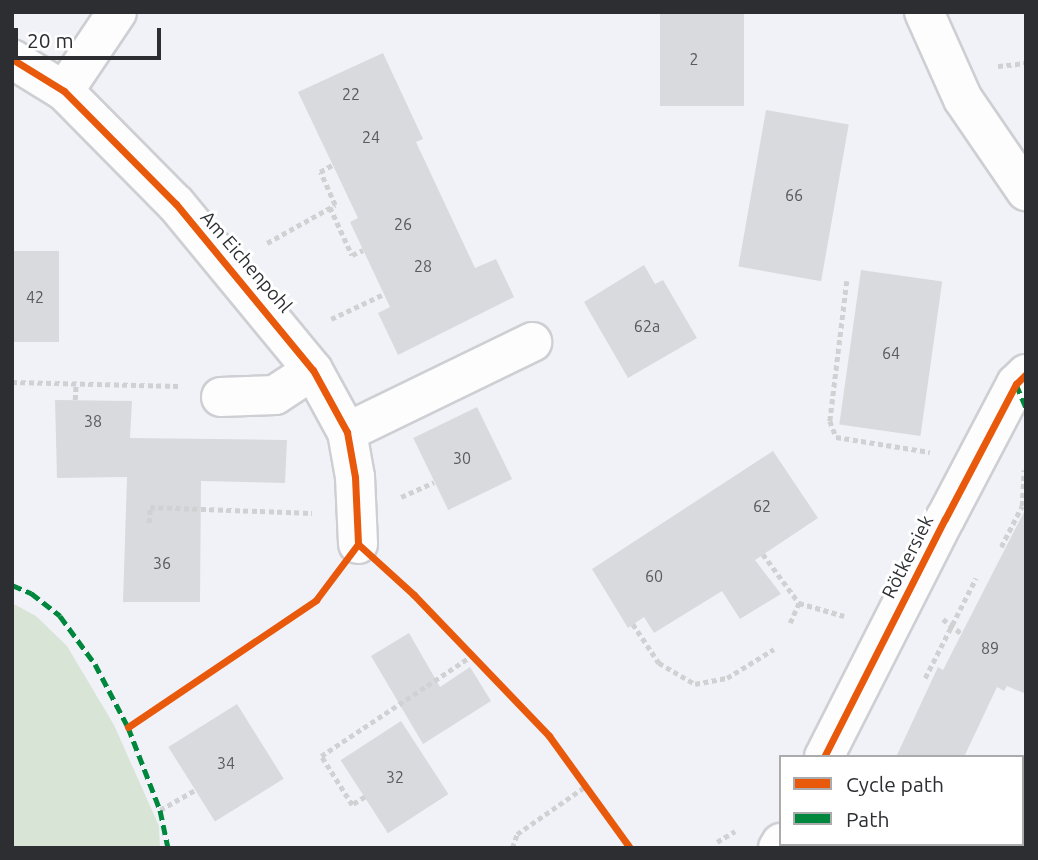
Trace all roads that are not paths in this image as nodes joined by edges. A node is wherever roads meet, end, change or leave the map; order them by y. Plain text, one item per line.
1 (117, 12) edge
2 (924, 12) edge
3 (12, 59) edge
4 (64, 91) junction
5 (1026, 191) edge
6 (532, 342) dead end
7 (303, 356) junction
8 (1026, 374) edge
9 (221, 397) road end
10 (347, 432) junction
11 (358, 529) road end
12 (825, 755) edge

1 - 4 street
2 - 5 street
3 - 4 street, Am Eichenpohl
4 - 7 street, Am Eichenpohl
6 - 10 street
7 - 9 street
7 - 10 street, Am Eichenpohl
8 - 12 street, Rötkersiek
10 - 11 street, Am Eichenpohl

